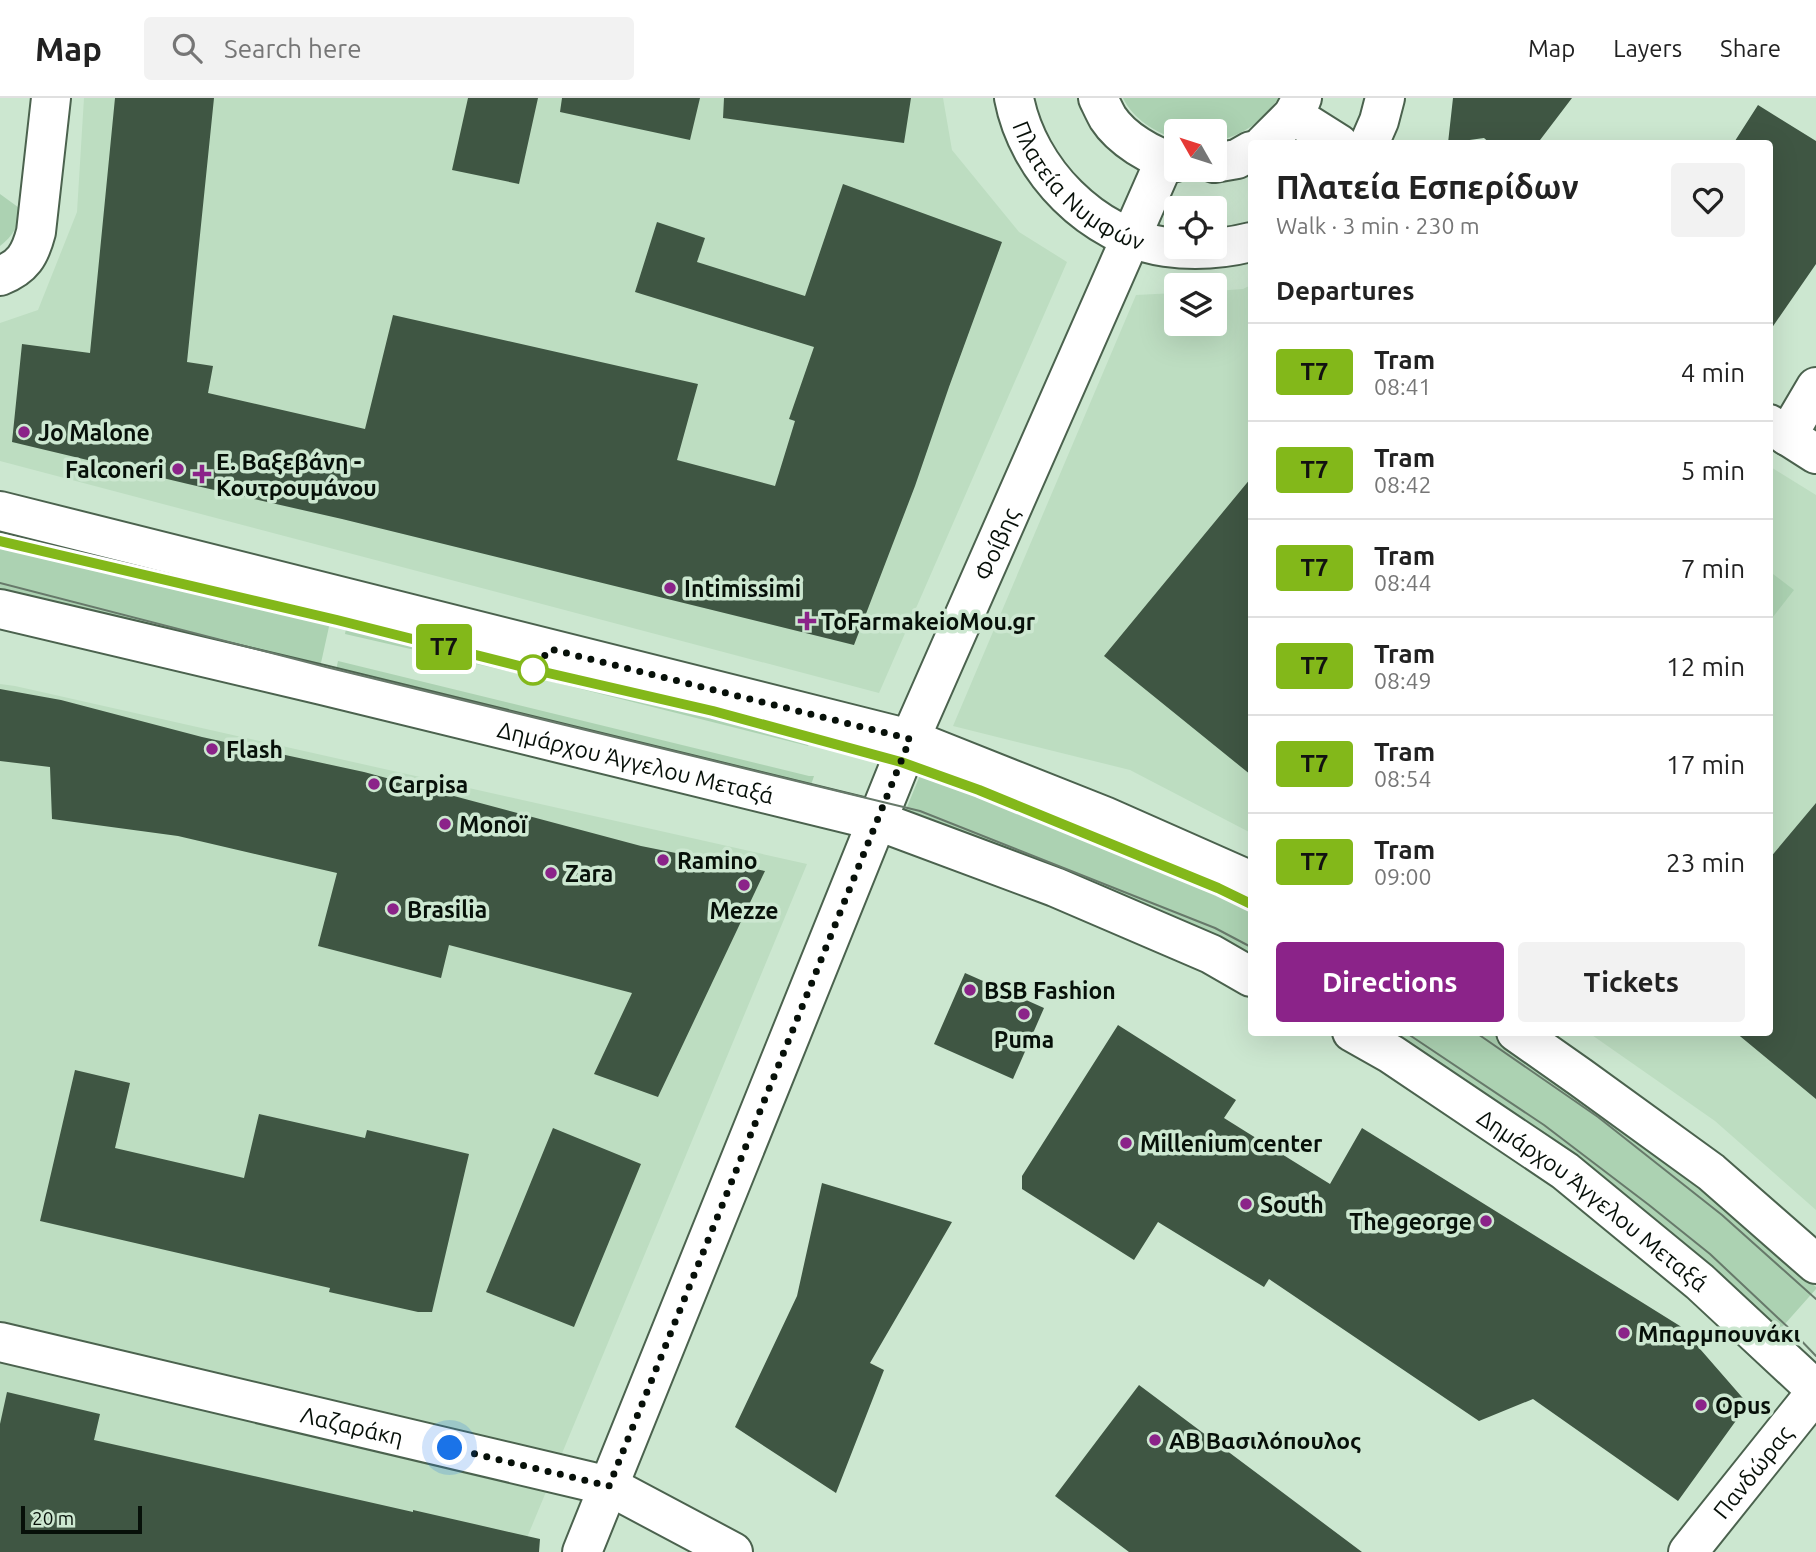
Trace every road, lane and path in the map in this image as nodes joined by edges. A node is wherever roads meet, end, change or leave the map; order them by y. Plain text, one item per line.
1 (51, 98) edge
2 (1014, 98) edge
3 (1098, 98) edge
4 (1385, 98) edge
5 (1298, 106) edge
6 (1268, 140) edge
7 (1335, 140) edge
8 (1371, 140) edge
9 (1248, 153) edge
10 (1164, 158) edge
11 (1227, 161) edge
12 (1164, 173) edge
13 (1132, 237) junction
14 (1248, 243) edge
15 (0, 276) edge
16 (1816, 387) edge
17 (1791, 438) edge
18 (0, 511) edge
19 (0, 610) edge
20 (910, 739) junction
21 (878, 821) junction
22 (1248, 880) edge
23 (1248, 975) edge
24 (1359, 1036) edge
25 (1522, 1036) edge
26 (1816, 1264) edge
27 (0, 1342) edge
28 (1816, 1391) edge
29 (609, 1486) junction
30 (582, 1552) edge
31 (733, 1552) edge
32 (1688, 1552) edge

1 - 15 street
2 - 13 street, Πλατεία Νυμφών
3 - 10 street
4 - 8 street
5 - 6 street
5 - 7 street
9 - 11 street
12 - 13 street, Φοίβης
13 - 14 street, Πλατεία Νυμφών
13 - 20 street, Φοίβης
16 - 17 street
18 - 20 street
19 - 21 street, Δημάρχου Άγγελου Μεταξά
20 - 21 street, Φοίβης
20 - 22 street
21 - 23 street, Δημάρχου Άγγελου Μεταξά
21 - 29 street, Φοίβης
24 - 28 street, Δημάρχου Άγγελου Μεταξά
25 - 26 street
27 - 29 street, Λαζαράκη
28 - 32 street, Πανδώρας
29 - 30 street, Φοίβης
29 - 31 street, Λαζαράκη

